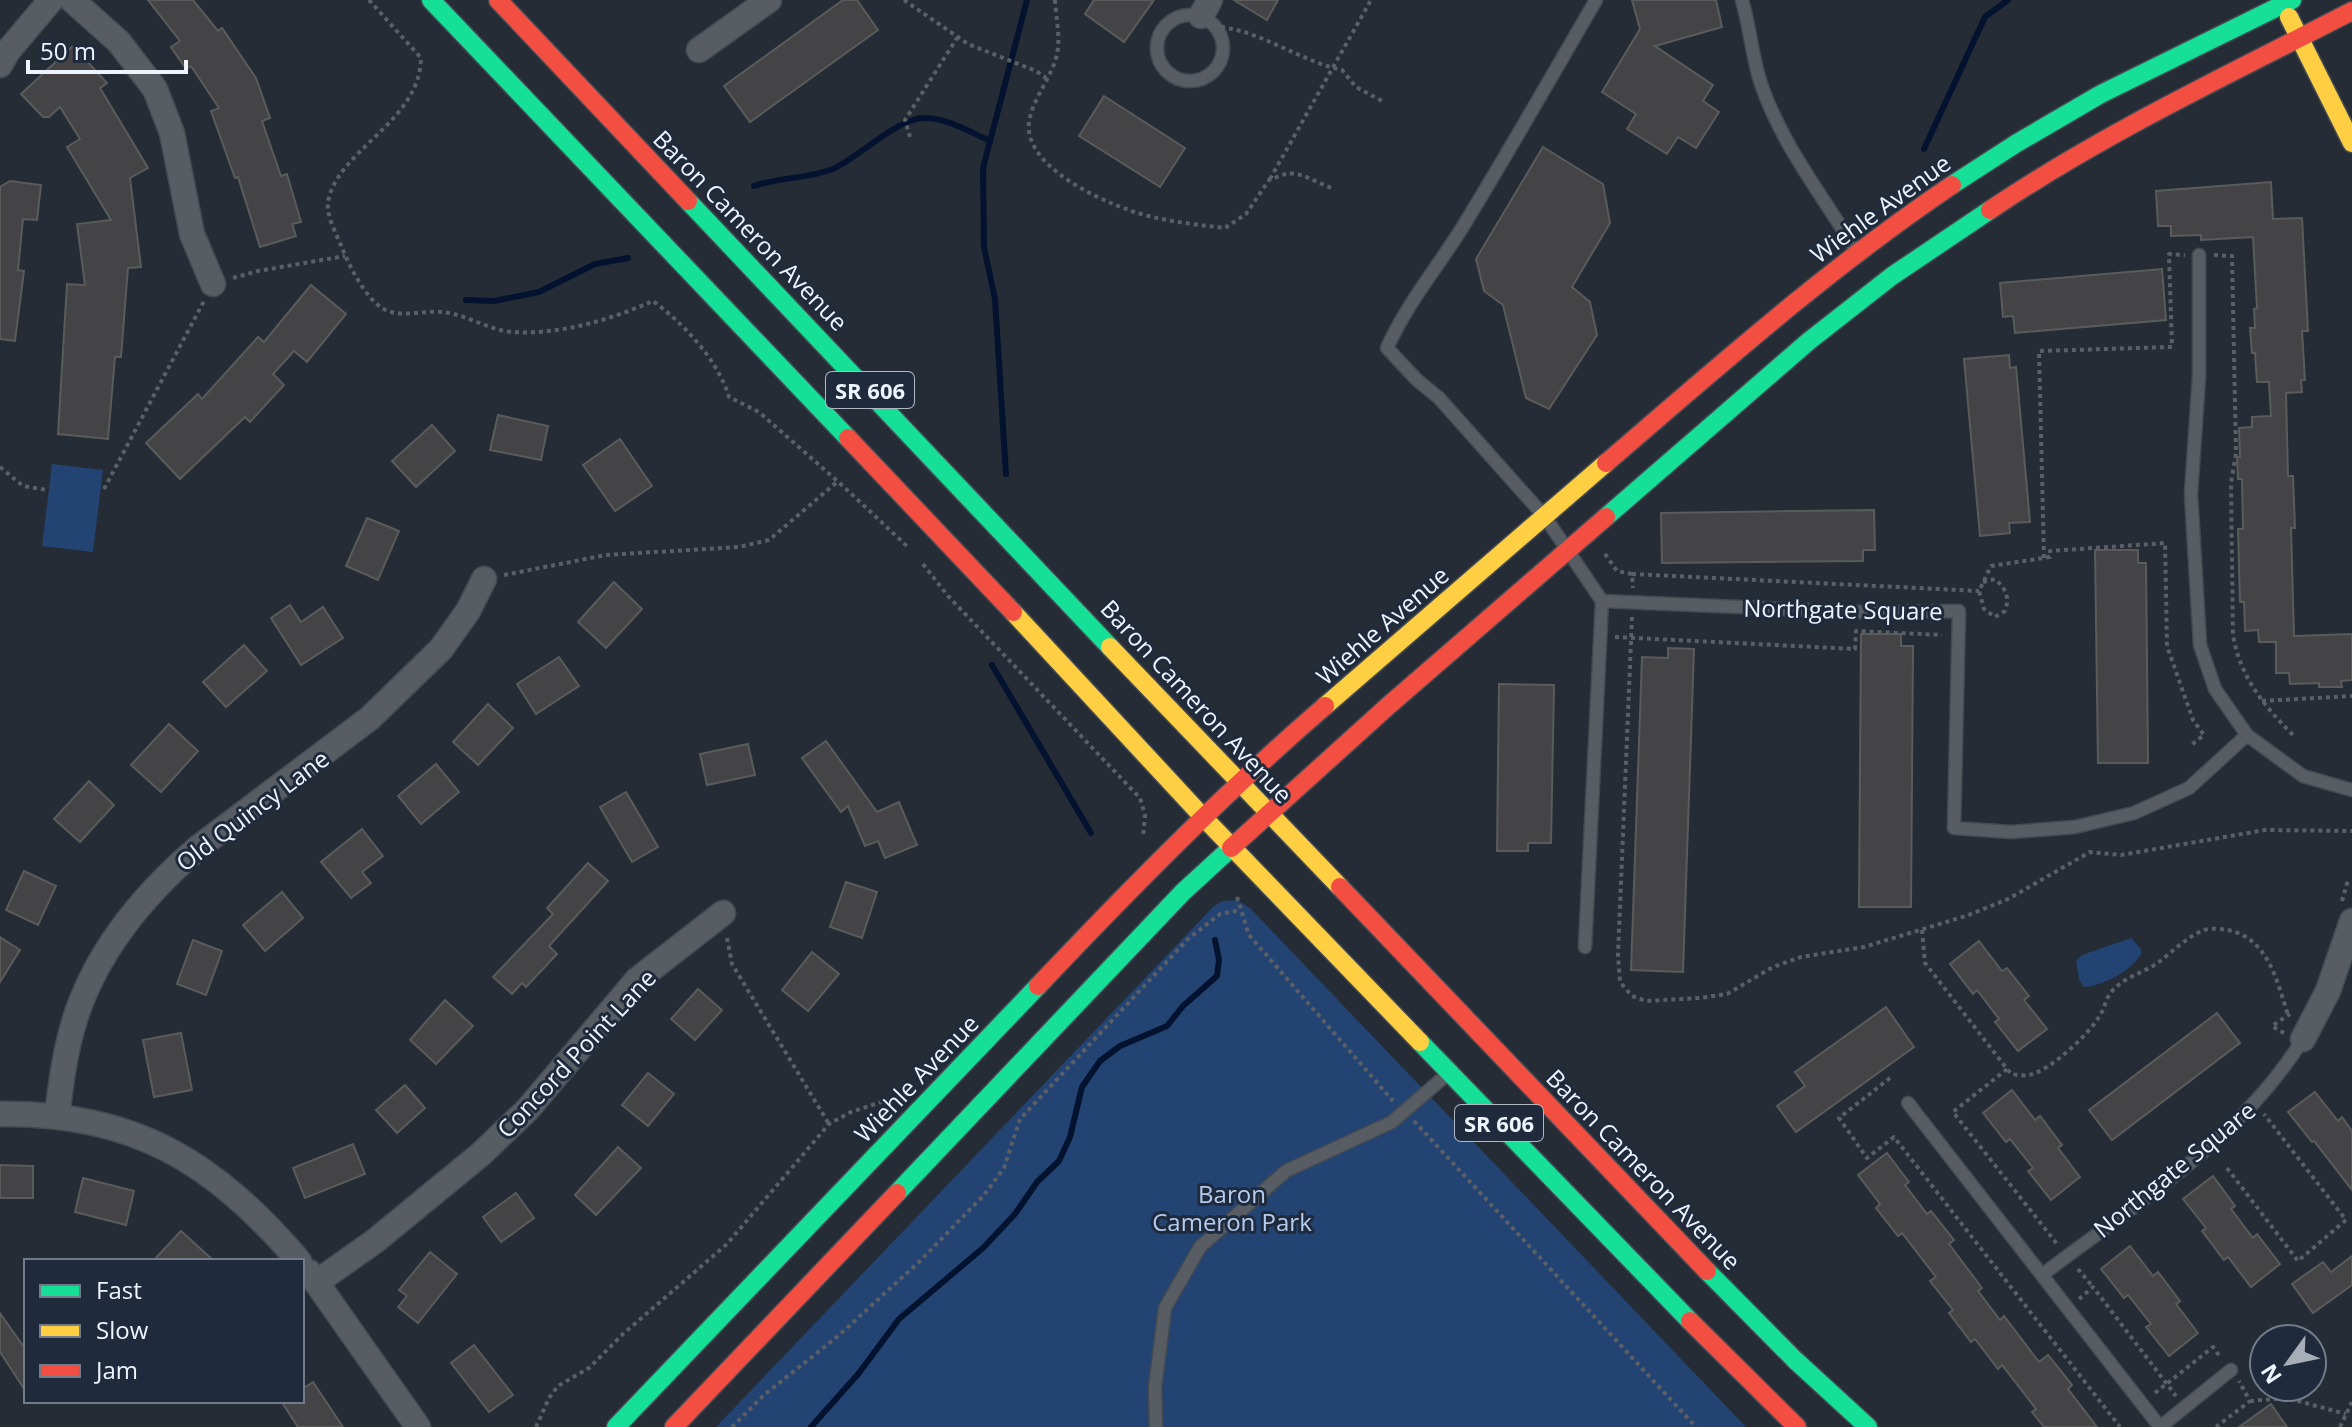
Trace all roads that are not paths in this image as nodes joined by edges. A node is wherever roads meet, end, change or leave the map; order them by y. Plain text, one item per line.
1 (51, 0) edge
2 (72, 0) edge
3 (431, 0) edge
4 (498, 0) edge
5 (769, 0) edge
6 (1596, 0) edge
7 (1742, 0) edge
8 (2285, 2) edge
9 (2352, 11) edge
10 (1209, 14) edge
11 (2300, 38) junction
12 (699, 50) dead end
13 (0, 65) edge
14 (2352, 143) edge
15 (1857, 252) junction
16 (2199, 255) road end
17 (213, 284) road end
18 (1545, 517) junction
19 (1568, 549) junction
20 (484, 579) road end
21 (1602, 601) junction
22 (2247, 735) junction
23 (1240, 782) junction
24 (2352, 790) edge
25 (1268, 813) junction
26 (1203, 817) junction
27 (1232, 847) junction
28 (723, 913) road end
29 (2352, 921) edge
30 (1585, 947) dead end
31 (2296, 1038) joint
32 (1449, 1072) junction
33 (1908, 1103) dead end
34 (0, 1114) edge
35 (57, 1116) junction
36 (297, 1259) edge
37 (306, 1269) edge
38 (2042, 1275) junction
39 (2231, 1370) road end
40 (418, 1427) edge
41 (616, 1427) edge
42 (674, 1427) edge
43 (1156, 1427) edge
44 (1797, 1427) edge
45 (1868, 1427) edge

1 - 13 street
2 - 17 street
3 - 26 main road, SR 606
4 - 23 main road, Baron Cameron Avenue / SR 606
5 - 12 street
6 - 18 lane
7 - 15 lane
8 - 11 main road
8 - 15 main road, Wiehle Avenue
9 - 11 main road
10 - 10 lane
11 - 14 main road
11 - 19 main road
15 - 18 main road, Wiehle Avenue
16 - 22 lane
18 - 19 lane
18 - 23 main road, Wiehle Avenue
19 - 21 lane
19 - 25 main road
20 - 35 street, Old Quincy Lane
21 - 22 lane, Northgate Square
21 - 30 lane
22 - 24 lane
23 - 25 main road, Baron Cameron Avenue / SR 606
23 - 26 main road, Wiehle Avenue
25 - 27 main road
25 - 45 main road, Baron Cameron Avenue / SR 606
26 - 27 main road, SR 606
26 - 41 main road, Wiehle Avenue
27 - 32 main road, SR 606
27 - 42 main road
28 - 37 street, Concord Point Lane
29 - 31 street, Northgate Square
31 - 38 lane, Northgate Square
32 - 43 lane
32 - 44 main road, SR 606
33 - 38 lane
34 - 35 street
35 - 36 street
37 - 40 street
38 - 39 lane

